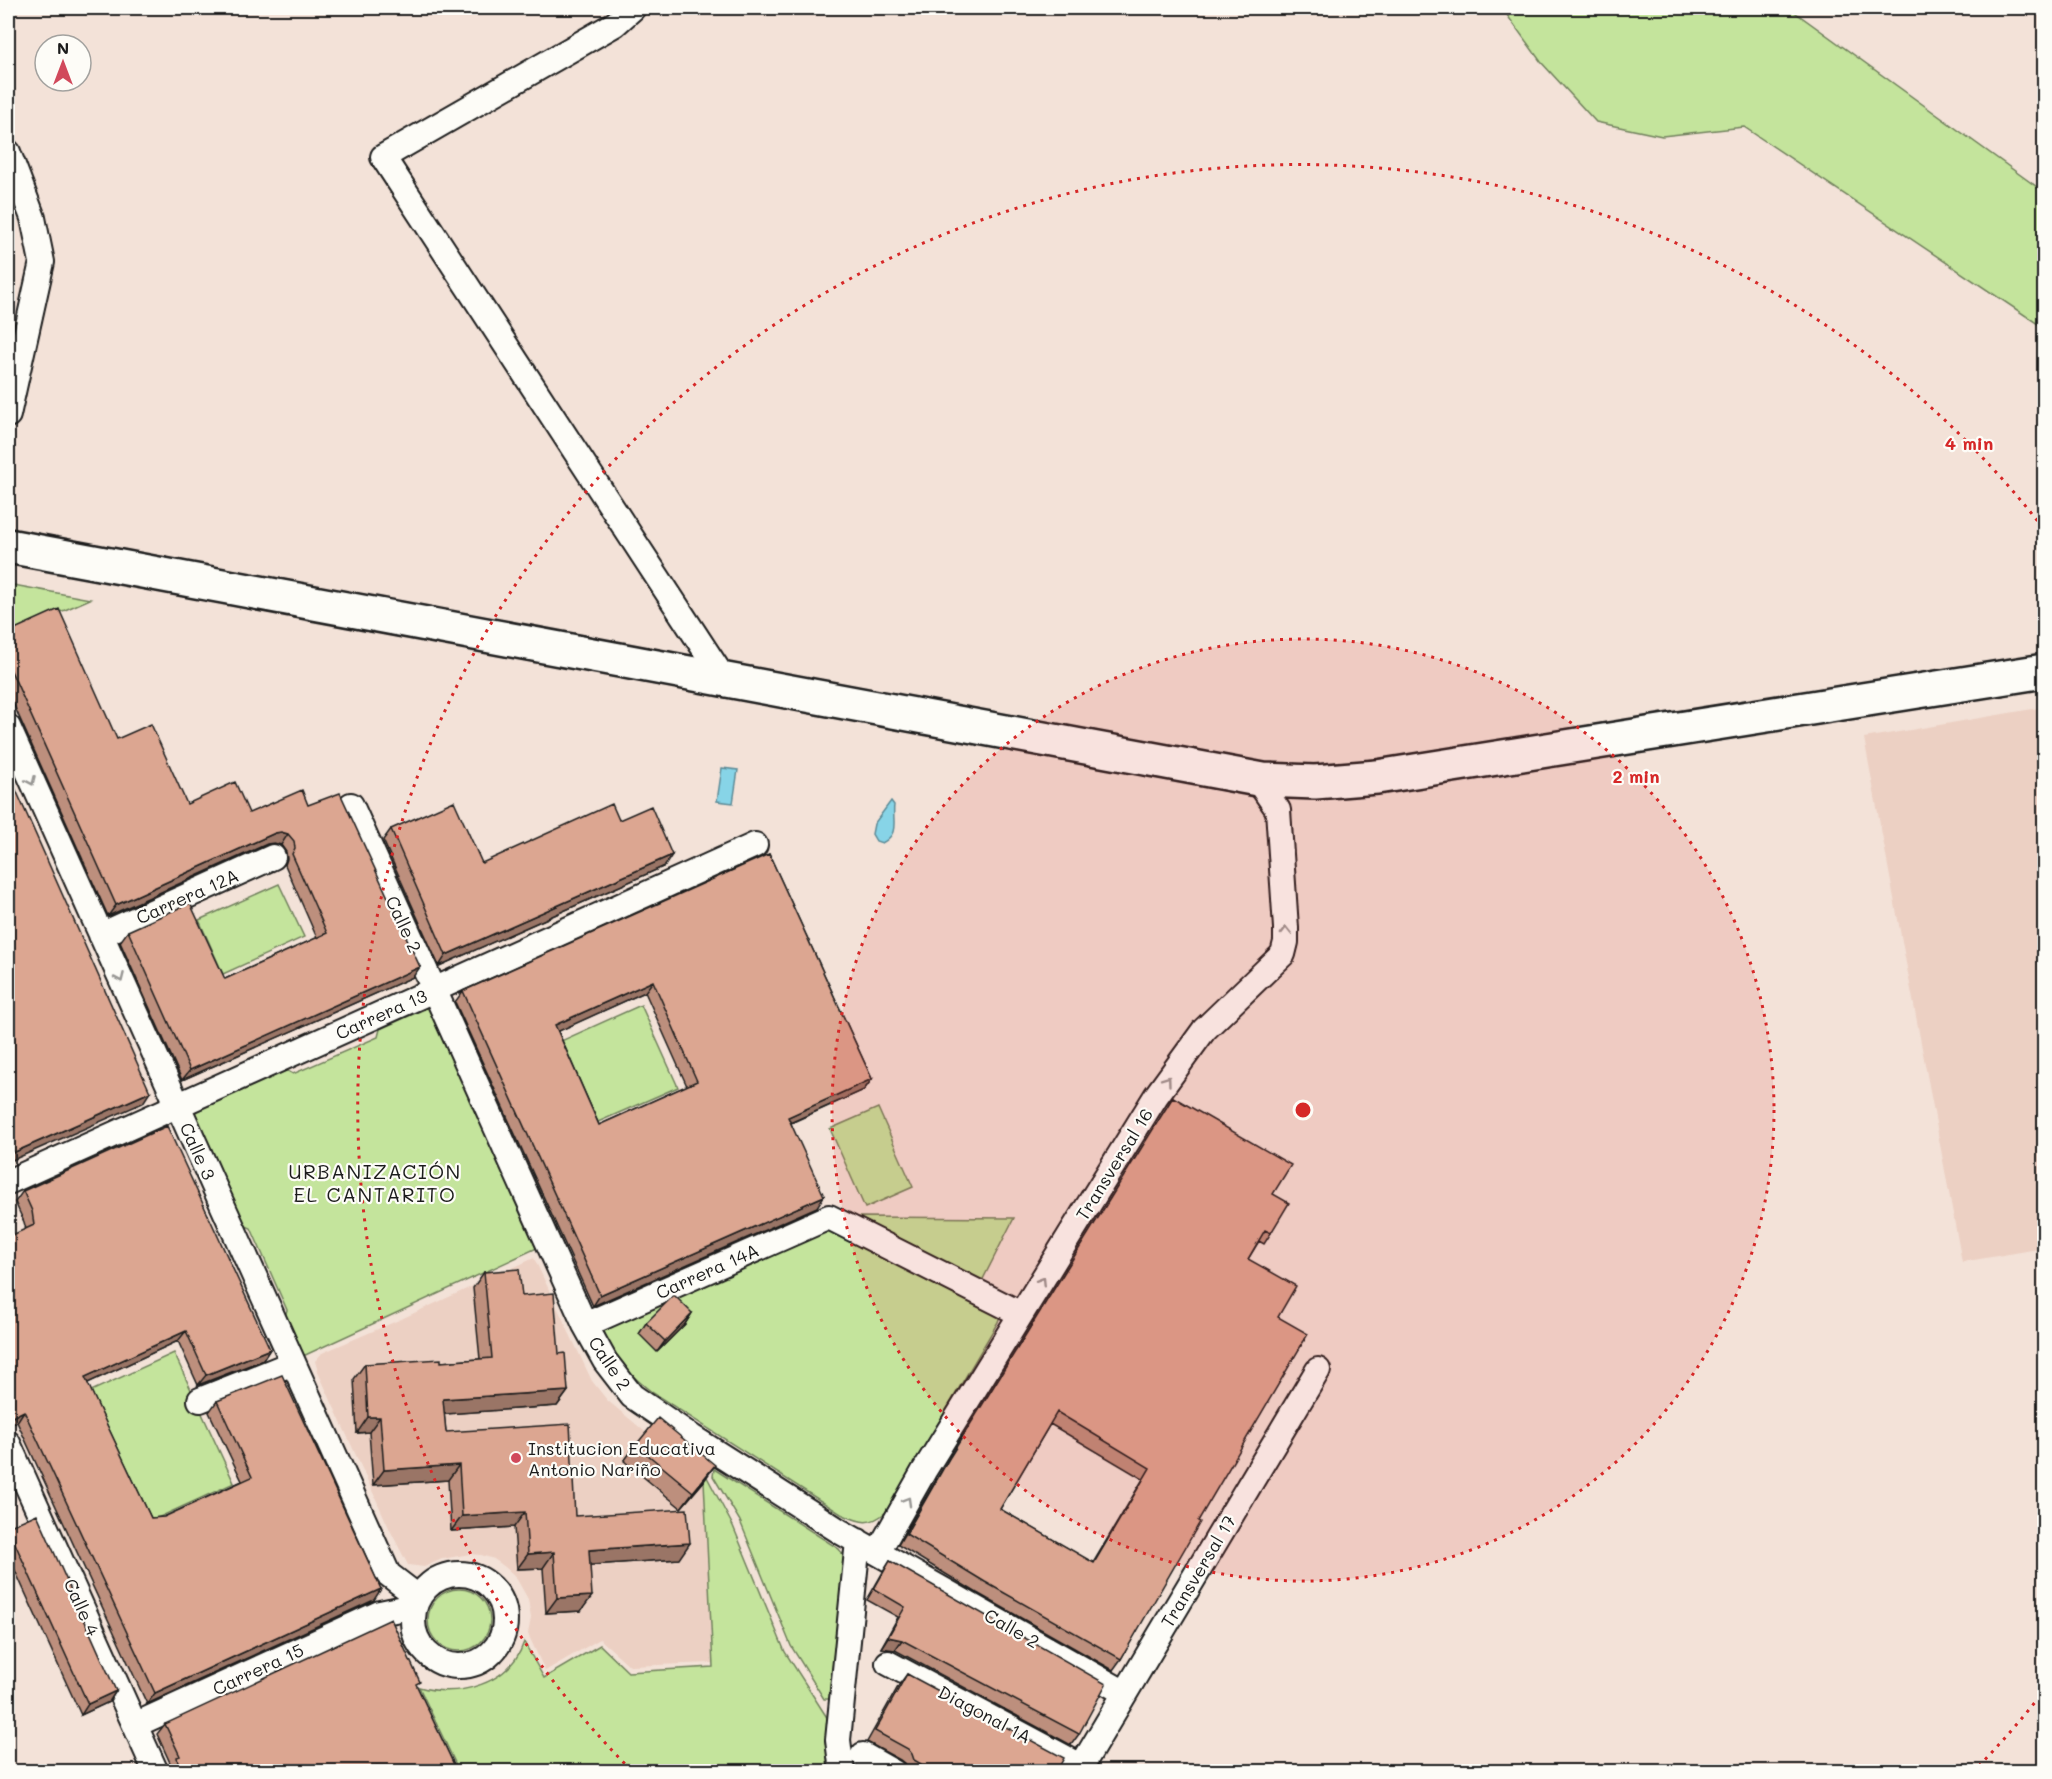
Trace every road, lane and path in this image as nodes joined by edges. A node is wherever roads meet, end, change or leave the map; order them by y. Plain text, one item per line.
1 (633, 8) edge
2 (8, 152) edge
3 (8, 415) edge
4 (8, 546) edge
5 (2044, 671) edge
6 (724, 679) junction
7 (8, 727) edge
8 (1256, 778) junction
9 (1300, 782) junction
10 (351, 805) dead end
11 (1278, 810) junction
12 (755, 845) dead end
13 (273, 857) dead end
14 (101, 935) junction
15 (435, 990) junction
16 (177, 1106) junction
17 (8, 1182) edge
18 (1022, 1314) junction
19 (585, 1325) junction
20 (293, 1363) junction
21 (1318, 1370) dead end
22 (200, 1400) dead end
23 (8, 1443) edge
24 (868, 1546) junction
25 (419, 1603) joint
26 (888, 1663) dead end
27 (1125, 1693) junction
28 (135, 1725) junction
29 (863, 1755) dead end
30 (1079, 1769) edge
31 (156, 1772) edge
32 (842, 1772) edge
33 (893, 1772) edge

1 - 6 street
2 - 3 street
4 - 6 main road
5 - 9 main road
6 - 8 main road
7 -> 14 street, Calle 3
8 - 9 main road
8 - 11 street
9 - 11 street
10 - 15 street, Calle 2
18 -> 11 street, Transversal 16
12 - 15 street, Carrera 13
13 - 14 street, Carrera 12A
14 -> 16 street, Calle 3
15 - 16 street, Carrera 13
15 - 19 street, Calle 2
16 - 17 street, Carrera 13
16 - 20 street, Calle 3
18 - 19 street, Carrera 14A
24 -> 18 street, Transversal 16
19 - 24 street, Calle 2
20 - 22 street
20 - 25 street, Calle 3
21 - 27 street, Transversal 17
23 - 28 street, Calle 4
24 - 27 street, Calle 2
24 - 32 street
25 - 28 street, Carrera 15
26 - 30 street, Diagonal 1A
27 - 30 street, Transversal 17
28 - 31 street, Calle 4
29 - 33 street

